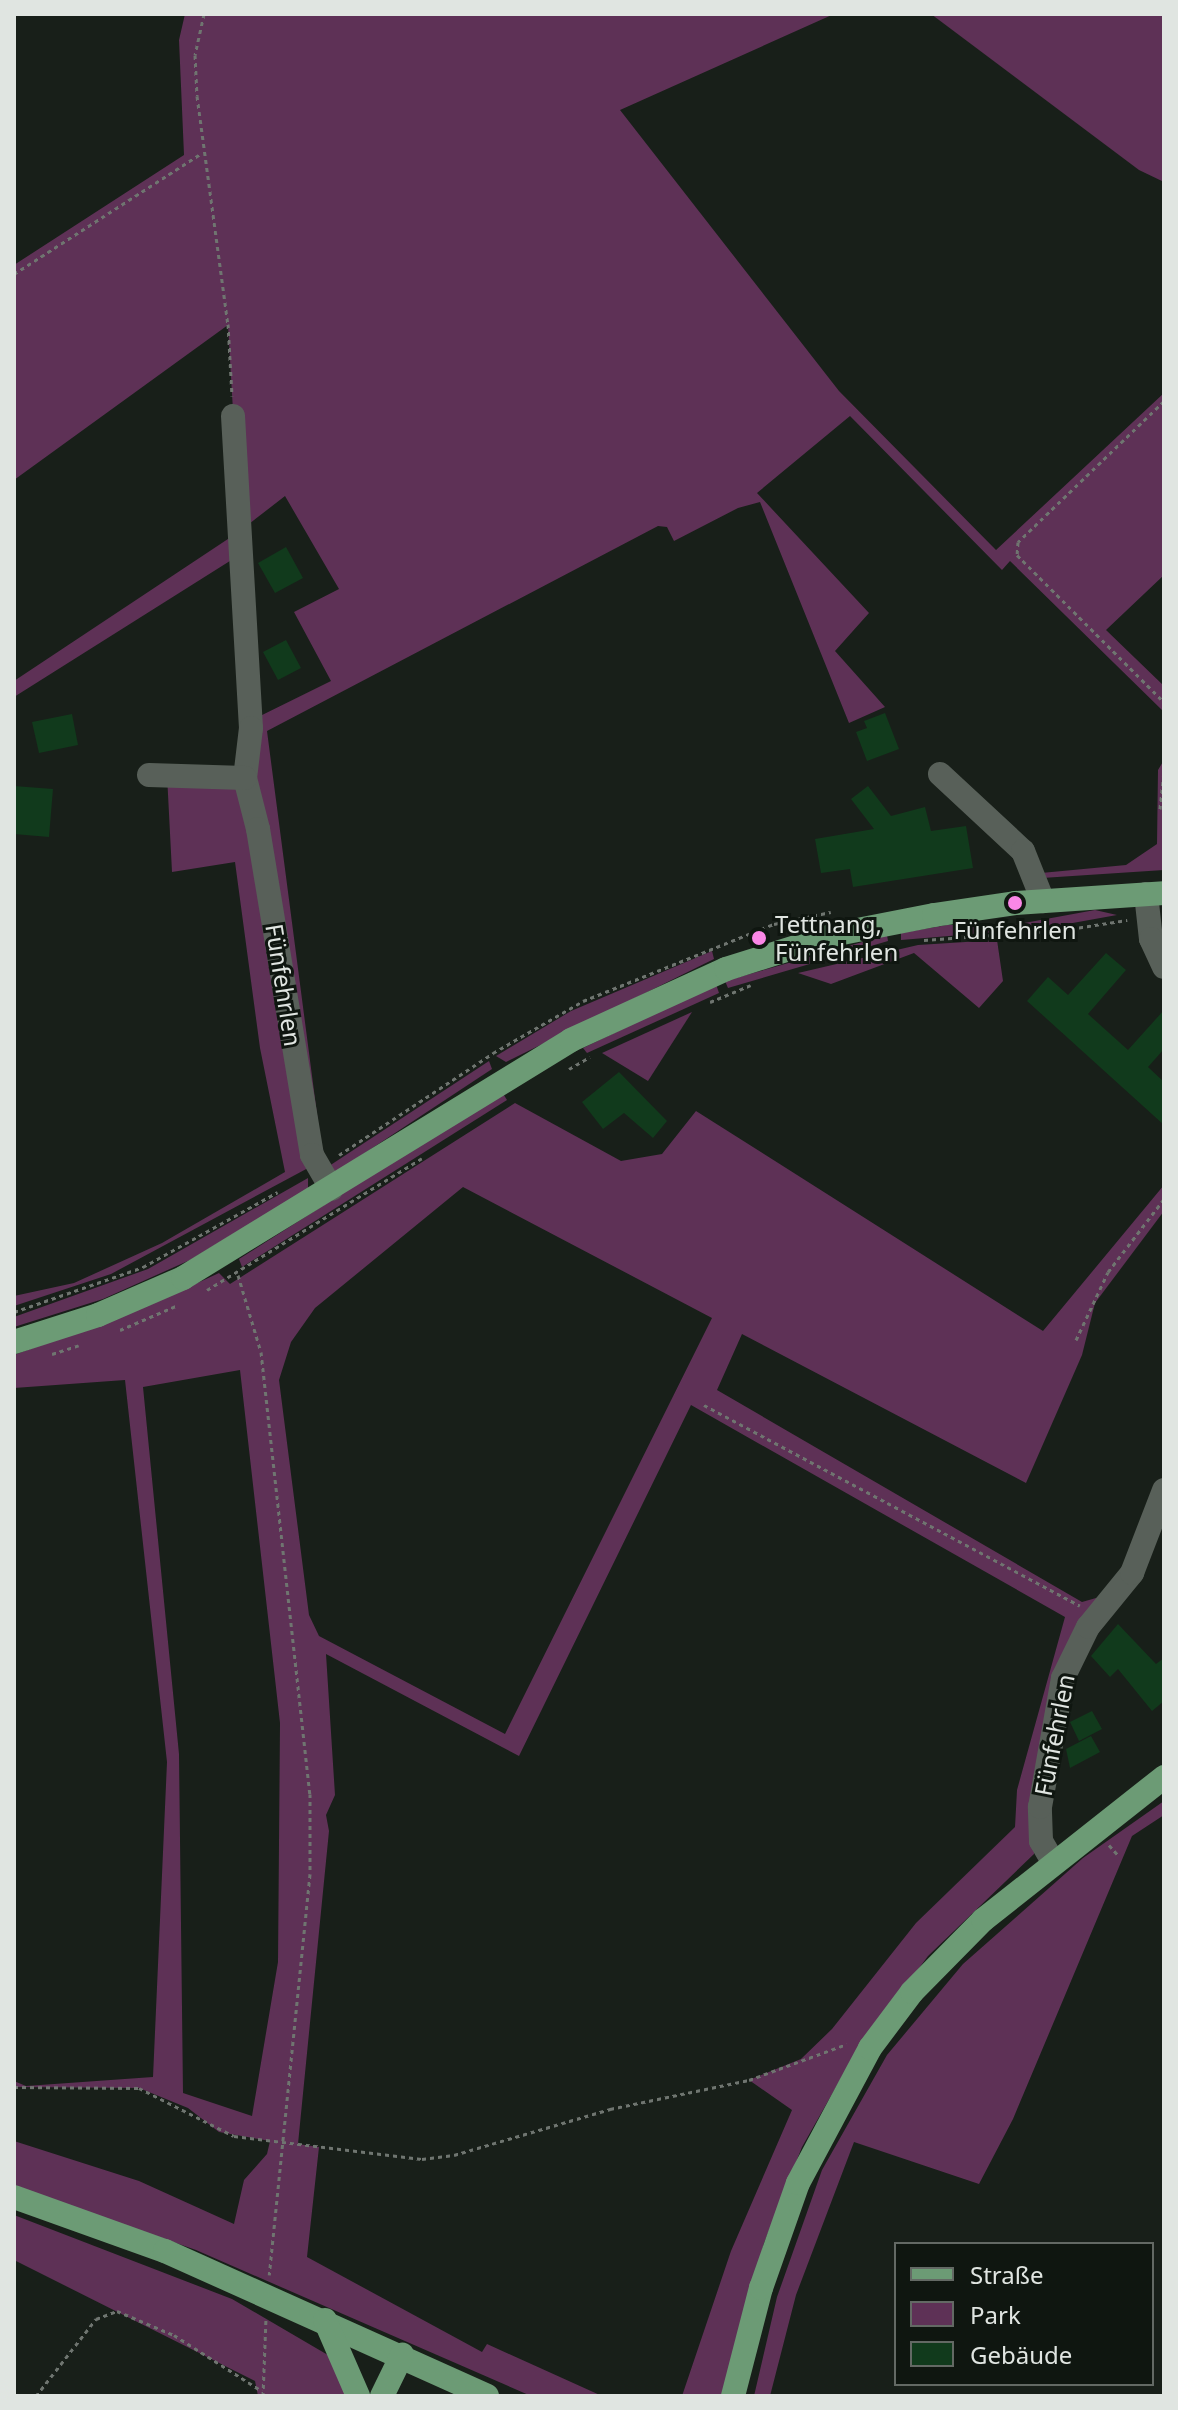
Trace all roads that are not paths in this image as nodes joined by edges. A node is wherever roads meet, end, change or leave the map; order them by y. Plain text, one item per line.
1 (233, 416) road end
2 (940, 774) dead end
3 (149, 775) dead end
4 (245, 778) junction
5 (1155, 894) edge
6 (1043, 901) junction
7 (1164, 967) edge
8 (332, 1189) junction
9 (14, 1342) edge
10 (1164, 1490) edge
11 (1164, 1777) edge
12 (1052, 1860) junction
13 (14, 2197) edge
14 (325, 2320) junction
15 (402, 2355) junction
16 (358, 2396) edge
17 (382, 2396) edge
18 (487, 2396) edge
19 (733, 2396) edge

1 - 4 street, Fünfehrlen
2 - 6 street
3 - 4 street
4 - 8 street, Fünfehrlen
5 - 6 main road
5 - 7 street
6 - 8 main road
8 - 9 main road
10 - 12 street, Fünfehrlen
11 - 12 main road
12 - 19 main road
13 - 14 main road
14 - 15 main road
14 - 16 main road
15 - 17 main road
15 - 18 main road

